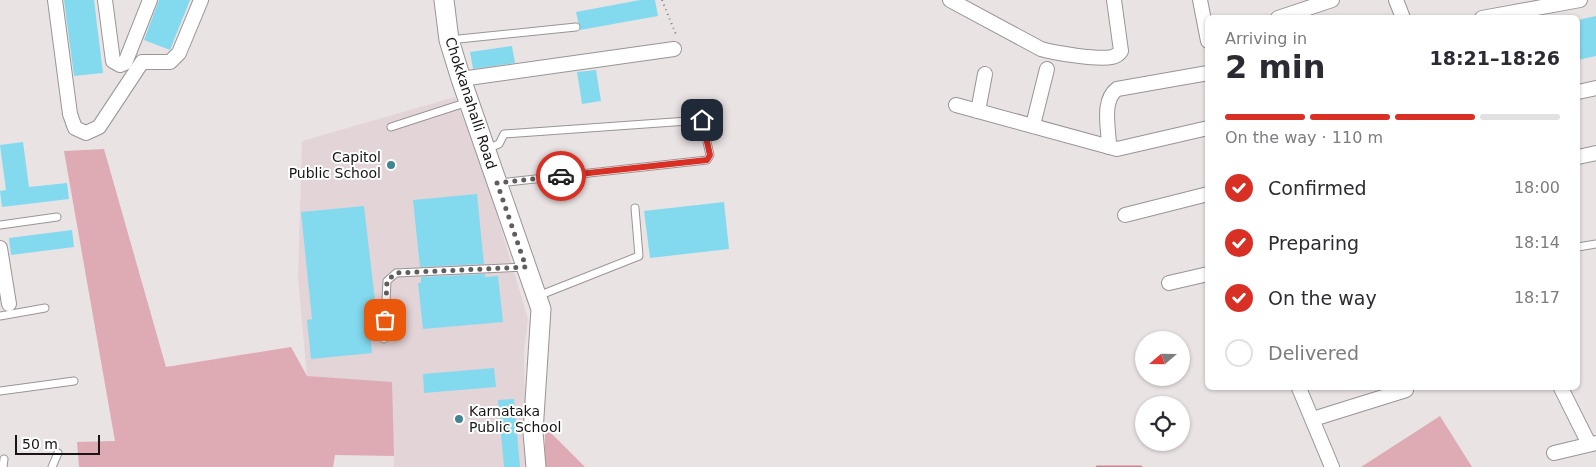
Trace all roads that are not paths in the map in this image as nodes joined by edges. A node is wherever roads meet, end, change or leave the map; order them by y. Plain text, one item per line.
1 (55, 0) edge
2 (104, 0) edge
3 (150, 0) edge
4 (201, 0) edge
5 (444, 0) edge
6 (950, 0) edge
7 (1114, 0) edge
8 (1200, 0) edge
9 (1332, 0) edge
10 (1396, 0) edge
11 (1580, 0) edge
12 (1287, 15) edge
13 (1402, 15) edge
14 (1498, 15) edge
15 (1205, 26) edge
16 (576, 27) dead end
17 (449, 40) junction
18 (676, 46) road end
19 (1047, 68) dead end
20 (985, 74) dead end
21 (1205, 74) edge
22 (461, 79) junction
23 (1596, 88) edge
24 (1580, 92) edge
25 (468, 102) junction
26 (956, 105) dead end
27 (978, 111) junction
28 (1033, 125) junction
29 (391, 127) dead end
30 (1205, 129) edge
31 (1109, 147) junction
32 (485, 150) junction
33 (1596, 153) edge
34 (1580, 157) edge
35 (497, 183) junction
36 (1205, 195) edge
37 (635, 208) dead end
38 (1125, 215) dead end
39 (57, 217) dead end
40 (0, 225) edge
41 (1596, 244) edge
42 (1580, 248) edge
43 (0, 253) edge
44 (526, 267) junction
45 (1205, 275) edge
46 (1170, 283) dead end
47 (538, 296) junction
48 (9, 304) dead end
49 (45, 308) dead end
50 (0, 316) edge
51 (384, 339) dead end
52 (74, 381) dead end
53 (1300, 390) edge
54 (1406, 390) dead end
55 (1562, 390) edge
56 (0, 391) edge
57 (1312, 419) junction
58 (1592, 443) edge
59 (58, 453) dead end
60 (1554, 453) dead end
61 (52, 467) edge
62 (536, 467) edge
63 (1332, 467) edge

1 - 4 street
2 - 3 street
5 - 17 street, Chokkanahalli Road
6 - 7 street
8 - 15 street
9 - 12 street
10 - 13 street
11 - 14 street
16 - 17 lane
17 - 22 street, Chokkanahalli Road
18 - 22 street
19 - 28 street
20 - 27 street
21 - 31 street
22 - 25 street, Chokkanahalli Road
23 - 24 street
25 - 29 lane
25 - 32 street, Chokkanahalli Road
26 - 27 street
27 - 28 street
28 - 31 street
30 - 31 street
32 - 35 street, Chokkanahalli Road
32 - 35 lane
33 - 34 street
35 - 44 street, Chokkanahalli Road
36 - 38 street
37 - 47 lane
39 - 40 lane
41 - 42 lane
43 - 48 street
44 - 47 street, Chokkanahalli Road
44 - 51 lane
45 - 46 street
47 - 62 street, Chokkanahalli Road
49 - 50 lane
52 - 56 lane
53 - 57 street
54 - 57 street
55 - 58 street
57 - 63 street
58 - 60 street
59 - 61 lane

